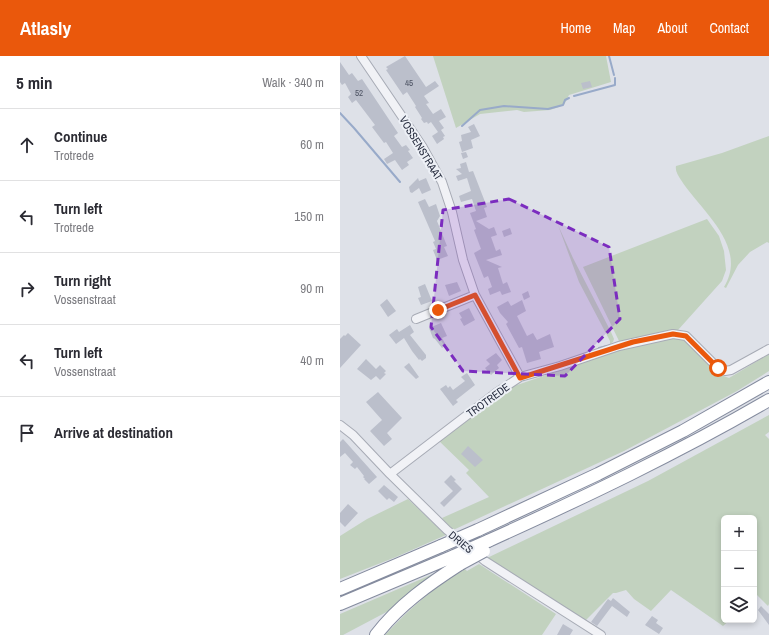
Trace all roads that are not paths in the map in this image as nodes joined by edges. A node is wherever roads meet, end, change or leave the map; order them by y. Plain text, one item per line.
1 (361, 56) edge
2 (475, 295) junction
3 (416, 319) dead end
4 (769, 349) edge
5 (520, 378) junction
6 (769, 382) edge
7 (769, 400) edge
8 (340, 424) edge
9 (390, 474) junction
10 (457, 560) junction
11 (340, 588) edge
12 (340, 604) edge
13 (376, 635) edge
14 (601, 635) edge

1 - 2 street, VOSSENSTRAAT
2 - 3 street
2 - 5 street, VOSSENSTRAAT
4 - 5 street, TROTREDE
5 - 9 street, TROTREDE
6 - 11 highway, bridge
7 - 10 highway, bridge
8 - 9 street, DRIES
9 - 14 street, DRIES
10 - 12 highway
10 - 13 highway

